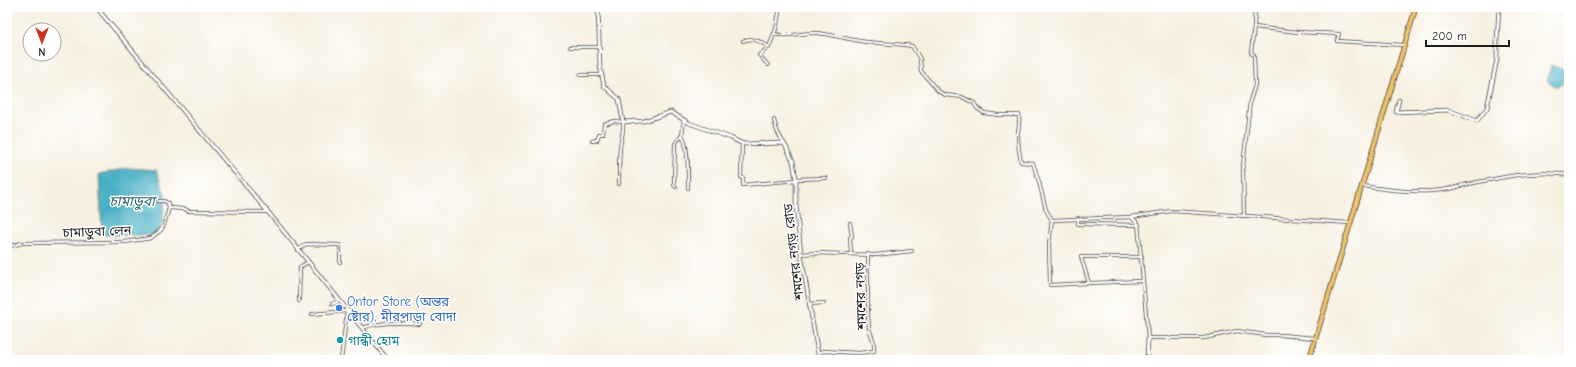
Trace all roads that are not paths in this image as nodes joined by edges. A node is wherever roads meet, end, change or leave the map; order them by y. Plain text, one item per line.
1 (96, 7) edge
2 (598, 7) edge
3 (780, 7) edge
4 (1255, 7) edge
5 (1416, 7) edge
6 (1499, 7) edge
7 (1254, 27) junction
8 (774, 34) junction
9 (743, 41) dead end
10 (1405, 45) junction
11 (570, 46) dead end
12 (600, 47) junction
13 (769, 47) junction
14 (768, 64) dead end
15 (580, 75) dead end
16 (602, 75) junction
17 (1399, 100) dead end
18 (684, 120) junction
19 (774, 120) dead end
20 (624, 122) junction
21 (682, 135) junction
22 (592, 140) dead end
23 (742, 143) junction
24 (783, 143) junction
25 (1569, 175) edge
26 (826, 178) dead end
27 (796, 180) junction
28 (619, 184) dead end
29 (1362, 186) junction
30 (676, 187) dead end
31 (688, 188) dead end
32 (158, 201) dead end
33 (169, 208) junction
34 (268, 212) junction
35 (1244, 216) junction
36 (1131, 217) junction
37 (1078, 218) junction
38 (1052, 220) junction
39 (850, 223) dead end
40 (1351, 223) junction
41 (1139, 225) junction
42 (7, 246) edge
43 (298, 250) junction
44 (912, 252) dead end
45 (801, 254) junction
46 (851, 254) junction
47 (868, 254) junction
48 (1142, 257) junction
49 (308, 262) junction
50 (340, 262) dead end
51 (1142, 281) junction
52 (1089, 283) junction
53 (299, 301) dead end
54 (339, 301) junction
55 (824, 303) dead end
56 (332, 304) dead end
57 (809, 304) junction
58 (347, 311) junction
59 (312, 314) dead end
60 (420, 324) dead end
61 (362, 328) junction
62 (1148, 338) junction
63 (1316, 338) junction
64 (818, 353) junction
65 (341, 360) edge
66 (388, 360) edge
67 (819, 360) edge
68 (1147, 360) edge
69 (1309, 360) edge

1 - 34 street
2 - 12 street
3 - 8 street
4 - 7 street
5 - 10 highway
6 - 17 street
7 - 10 street
7 - 35 street
8 - 13 street
8 - 38 street
9 - 13 street
10 - 29 highway
11 - 12 street
12 - 16 street
13 - 14 street
15 - 16 street
16 - 20 street
18 - 20 street
18 - 21 street
18 - 23 street
19 - 24 street
20 - 22 street
20 - 28 street
21 - 30 street
21 - 31 street
23 - 24 street
23 - 27 street
24 - 27 street, শমশের নগড় রোড
25 - 29 street
26 - 27 street
27 - 45 street, শমশের নগড় রোড
29 - 40 highway
32 - 33 street
33 - 34 street
33 - 42 street, চামাডুবা লেন
34 - 43 street
35 - 36 street
35 - 40 street
36 - 37 street
36 - 41 street
37 - 38 street
37 - 41 street
38 - 52 street
39 - 46 street
40 - 63 highway
41 - 48 street
43 - 49 street
43 - 50 street
44 - 47 street, শমশের নগড়
45 - 46 street, শমশের নগড়
45 - 57 street, শমশের নগড় রোড
46 - 47 street, শমশের নগড়
47 - 64 street, শমশের নগড়
48 - 51 street
48 - 52 street
49 - 53 street
49 - 54 street
51 - 52 street
51 - 62 street
54 - 56 street
54 - 58 street
55 - 57 street
57 - 64 street, শমশের নগড় রোড
58 - 59 street
58 - 61 street
58 - 65 street
60 - 61 street
61 - 66 street
62 - 63 street
62 - 68 street
63 - 69 highway
64 - 67 street, শমশের নগড় রোড

